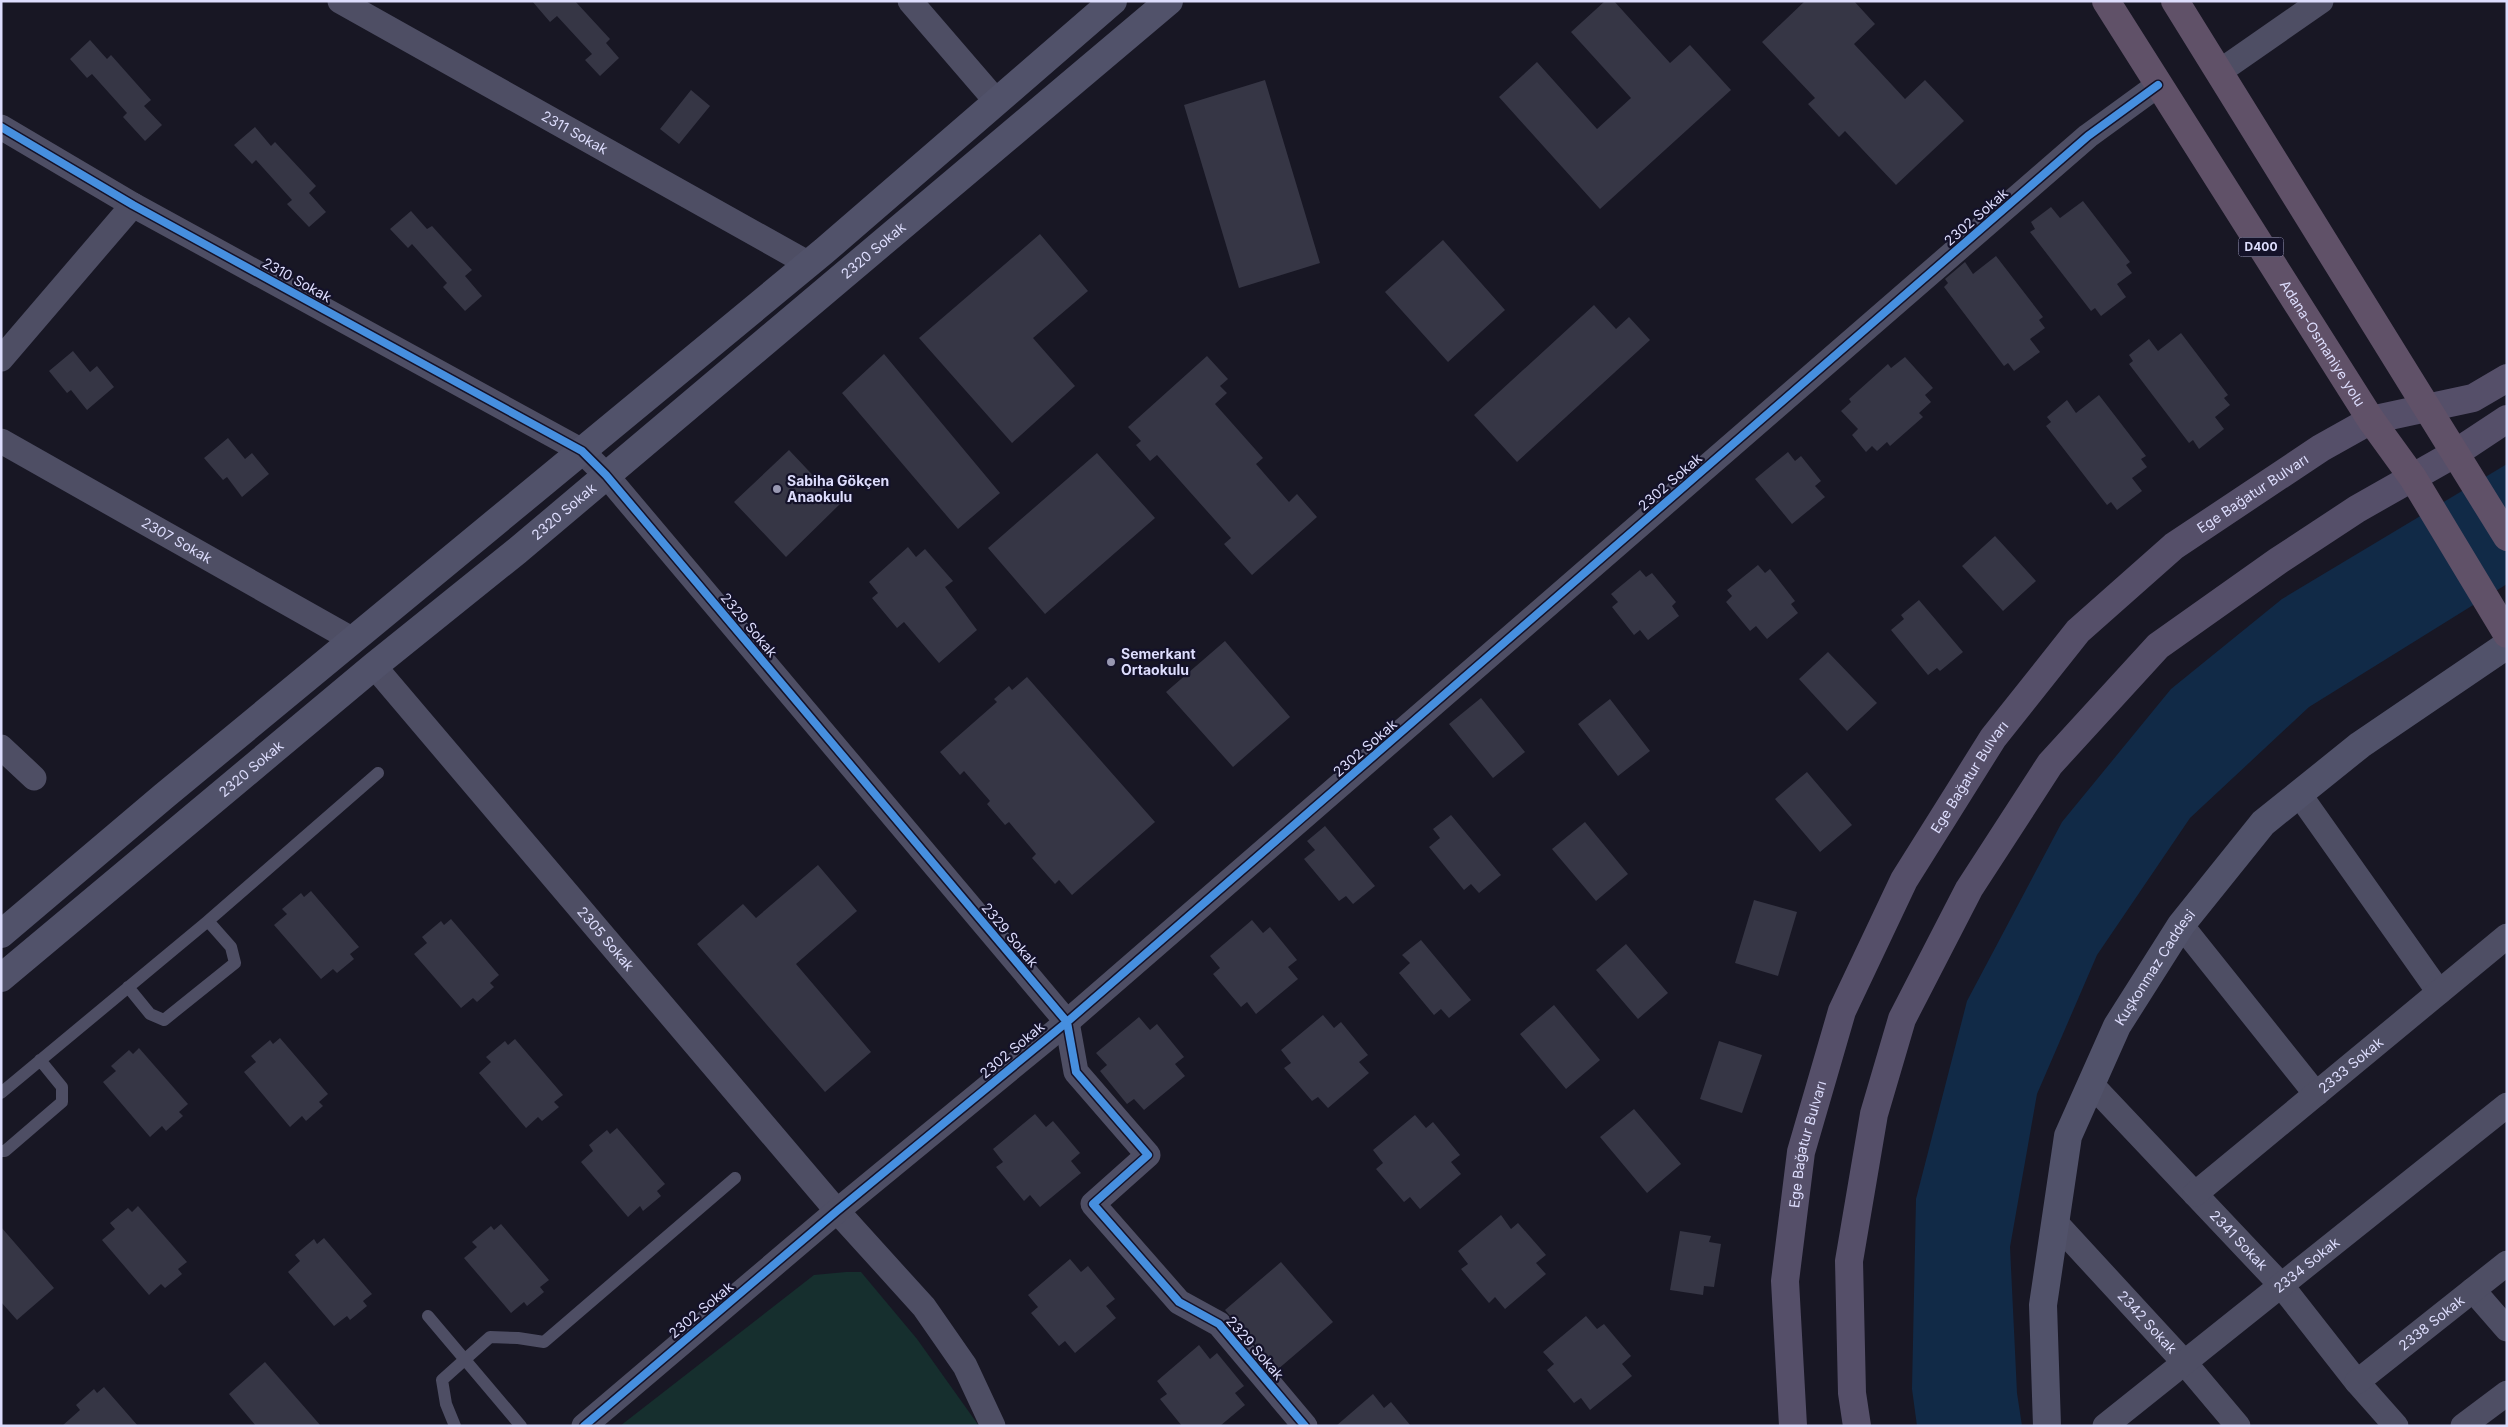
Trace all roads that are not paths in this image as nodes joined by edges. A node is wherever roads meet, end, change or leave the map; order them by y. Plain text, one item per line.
1 (340, 1) edge
2 (910, 1) edge
3 (1113, 1) edge
4 (2106, 1) edge
5 (2175, 1) edge
6 (2321, 1) edge
7 (1168, 2) edge
8 (2219, 72) junction
9 (2158, 85) junction
10 (997, 102) junction
11 (1, 128) edge
12 (134, 205) junction
13 (809, 264) junction
14 (1, 359) edge
15 (2507, 378) edge
16 (2425, 407) junction
17 (2507, 419) edge
18 (2371, 420) junction
19 (1, 441) edge
20 (582, 451) junction
21 (2458, 459) junction
22 (606, 475) junction
23 (2417, 484) junction
24 (2507, 537) edge
25 (2507, 634) edge
26 (353, 640) junction
27 (2507, 645) edge
28 (374, 666) junction
29 (1, 747) edge
30 (378, 773) dead end
31 (34, 778) dead end
32 (2299, 794) junction
33 (208, 921) junction
34 (2181, 925) junction
35 (1, 934) edge
36 (2507, 936) edge
37 (1, 978) edge
38 (128, 987) junction
39 (2438, 992) junction
40 (1067, 1022) junction
41 (40, 1060) junction
42 (2091, 1084) junction
43 (1, 1092) edge
44 (2316, 1094) junction
45 (2507, 1105) edge
46 (1, 1151) edge
47 (735, 1178) dead end
48 (2195, 1194) junction
49 (837, 1211) junction
50 (2055, 1222) junction
51 (2507, 1263) edge
52 (2281, 1285) junction
53 (2473, 1290) junction
54 (428, 1316) dead end
55 (2507, 1329) edge
56 (465, 1358) junction
57 (2184, 1362) junction
58 (2357, 1382) junction
59 (2507, 1393) edge
60 (455, 1426) edge
61 (521, 1426) edge
62 (584, 1426) edge
63 (993, 1426) edge
64 (1305, 1426) edge
65 (1793, 1426) edge
66 (1857, 1426) edge
67 (2047, 1426) edge
68 (2105, 1426) edge
69 (2238, 1426) edge
70 (2396, 1426) edge
71 (2464, 1426) edge

1 - 13 street, 2311 Sokak
2 - 10 street
3 - 10 street
4 - 9 highway, Adana-Osmaniye yolu / D400
5 - 8 highway
6 - 8 street
7 - 22 street, 2320 Sokak
8 - 16 highway
9 - 18 highway, Adana-Osmaniye yolu / D400
9 - 40 street, 2302 Sokak
10 - 13 street
11 - 12 street, 2310 Sokak
12 - 14 street
12 - 20 street, 2310 Sokak
13 - 20 street
15 - 16 main road, Ege Bağatur Bulvarı
16 - 18 main road, Ege Bağatur Bulvarı
16 - 21 highway
17 - 21 main road
18 - 23 highway, Adana-Osmaniye yolu / D400
18 - 65 main road, Ege Bağatur Bulvarı
19 - 26 street, 2307 Sokak
20 - 22 street, 2329 Sokak
20 - 26 street
21 - 23 main road
21 - 24 highway
22 - 28 street, 2320 Sokak
22 - 40 street, 2329 Sokak
23 - 25 highway, Adana-Osmaniye yolu / D400
23 - 66 main road
26 - 35 street
27 - 32 street, Kuşkonmaz Caddesi
28 - 37 street, 2320 Sokak
28 - 49 street, 2305 Sokak
29 - 31 street
30 - 33 lane
32 - 34 street, Kuşkonmaz Caddesi
32 - 39 street
33 - 38 lane
33 - 38 lane
34 - 42 street, Kuşkonmaz Caddesi
34 - 44 street
36 - 39 street, 2333 Sokak
38 - 41 lane
39 - 44 street, 2333 Sokak
40 - 49 street, 2302 Sokak
40 - 64 street, 2329 Sokak
41 - 43 lane
41 - 46 lane
42 - 48 street, 2341 Sokak
42 - 50 street, Kuşkonmaz Caddesi
44 - 48 street, 2333 Sokak
45 - 52 street, 2334 Sokak
47 - 56 lane
48 - 52 street, 2341 Sokak
49 - 62 street, 2302 Sokak
49 - 63 street, 2305 Sokak
50 - 57 street, 2342 Sokak
50 - 67 street, Kuşkonmaz Caddesi
51 - 53 street, 2338 Sokak
52 - 57 street, 2334 Sokak
52 - 58 street, 2341 Sokak
53 - 55 street
53 - 58 street, 2338 Sokak
54 - 56 lane
56 - 60 lane
56 - 61 lane
57 - 68 street, 2334 Sokak
57 - 69 street, 2342 Sokak
58 - 70 street, 2341 Sokak
59 - 71 street

